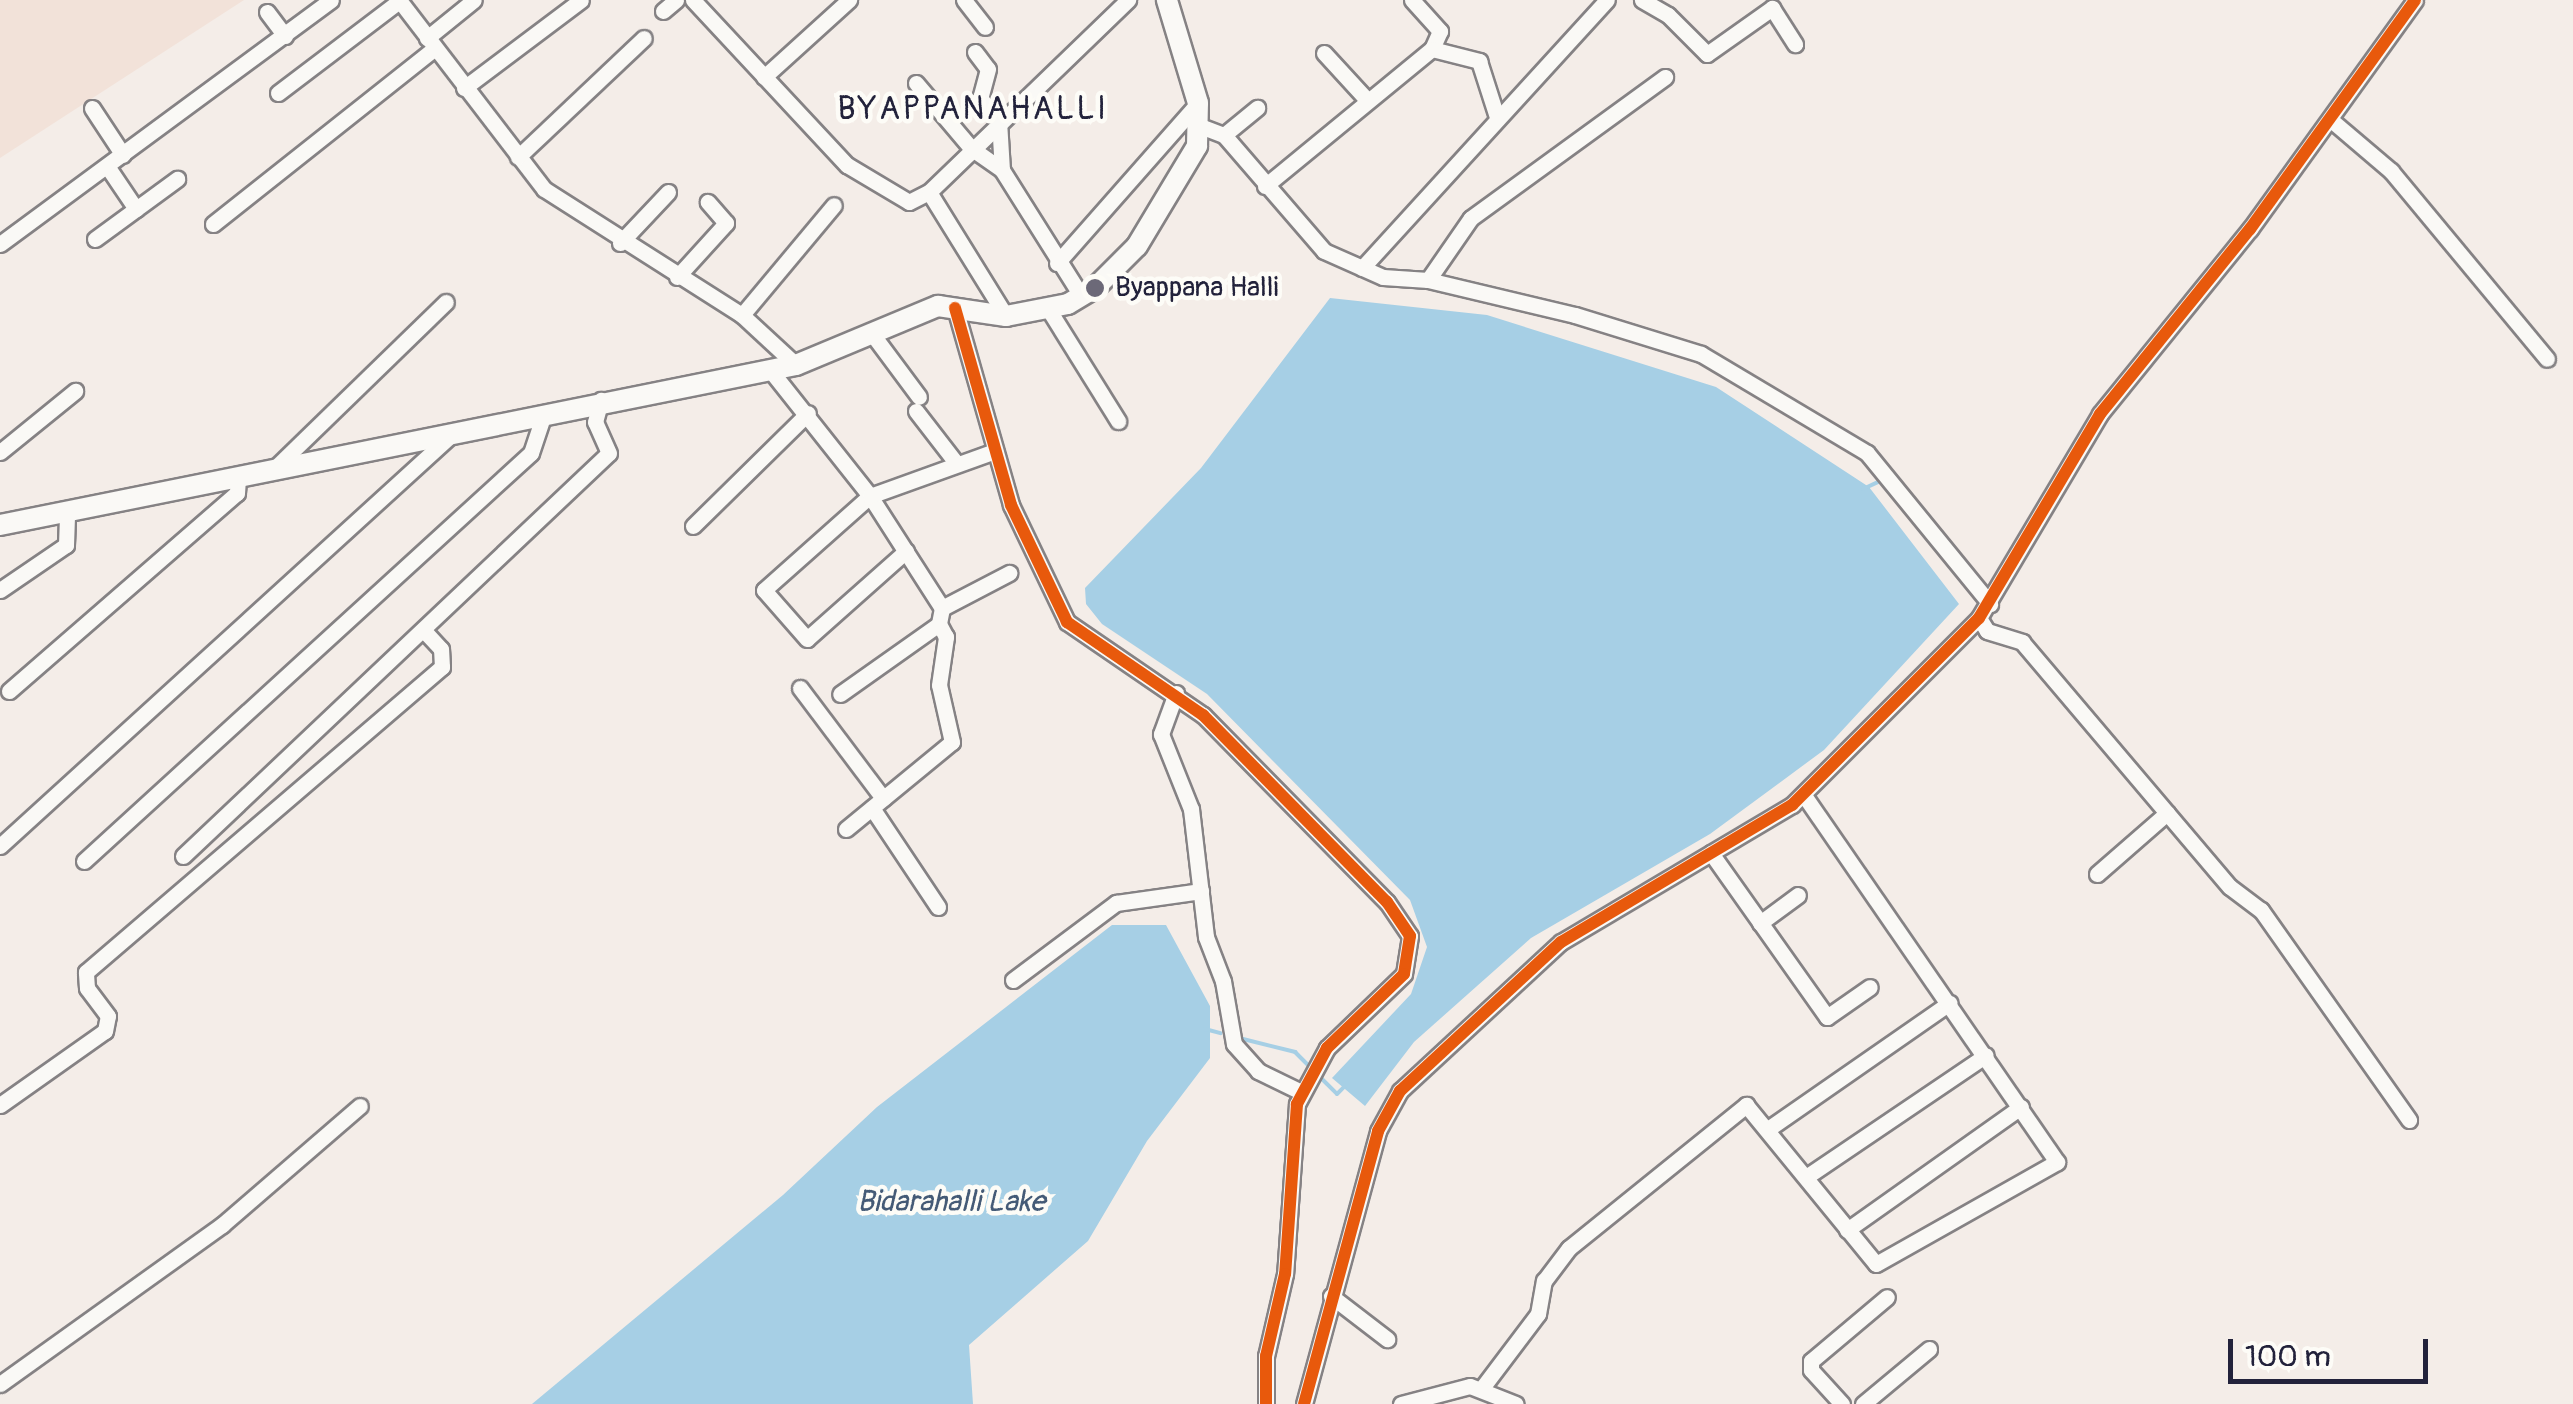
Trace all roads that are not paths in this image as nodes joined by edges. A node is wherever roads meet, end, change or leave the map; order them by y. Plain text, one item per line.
1 (331, 0) edge
2 (399, 0) edge
3 (474, 0) edge
4 (582, 0) edge
5 (676, 0) edge
6 (693, 0) edge
7 (848, 0) edge
8 (964, 0) edge
9 (1128, 0) edge
10 (1167, 0) edge
11 (1412, 0) edge
12 (1606, 0) edge
13 (1642, 0) edge
14 (2415, 0) edge
15 (662, 11) dead end
16 (268, 12) dead end
17 (985, 27) dead end
18 (285, 36) junction
19 (644, 38) dead end
20 (431, 43) junction
21 (1795, 44) dead end
22 (1432, 49) junction
23 (975, 52) dead end
24 (1324, 53) dead end
25 (1665, 77) dead end
26 (764, 78) junction
27 (916, 82) dead end
28 (464, 88) junction
29 (278, 93) dead end
30 (1367, 100) junction
31 (1198, 103) junction
32 (92, 108) dead end
33 (1256, 108) dead end
34 (1498, 117) junction
35 (2331, 120) junction
36 (999, 122) junction
37 (1200, 126) junction
38 (1224, 135) junction
39 (972, 148) junction
40 (122, 155) junction
41 (518, 157) junction
42 (107, 166) junction
43 (1002, 170) junction
44 (177, 180) dead end
45 (1265, 186) junction
46 (668, 192) dead end
47 (928, 192) junction
48 (708, 202) dead end
49 (834, 206) dead end
50 (136, 209) junction
51 (213, 224) dead end
52 (95, 238) dead end
53 (620, 243) junction
54 (0, 244) edge
55 (1057, 263) junction
56 (1362, 268) junction
57 (677, 277) junction
58 (1428, 280) junction
59 (1082, 297) junction
60 (446, 302) dead end
61 (955, 308) junction
62 (1049, 310) junction
63 (742, 315) junction
64 (1006, 316) junction
65 (872, 335) junction
66 (2546, 359) dead end
67 (796, 365) junction
68 (770, 370) junction
69 (75, 391) dead end
70 (601, 400) junction
71 (808, 413) junction
72 (544, 414) junction
73 (1118, 422) dead end
74 (448, 437) junction
75 (995, 451) junction
76 (0, 452) edge
77 (956, 464) junction
78 (272, 471) junction
79 (238, 478) junction
80 (870, 496) junction
81 (67, 512) junction
82 (0, 525) edge
83 (693, 526) dead end
84 (906, 551) junction
85 (1009, 573) dead end
86 (0, 590) edge
87 (1990, 604) junction
88 (941, 616) junction
89 (1979, 618) junction
90 (424, 631) junction
91 (800, 688) dead end
92 (9, 692) dead end
93 (1176, 693) junction
94 (840, 694) dead end
95 (1804, 795) junction
96 (878, 803) junction
97 (2167, 814) junction
98 (846, 829) dead end
99 (0, 846) edge
100 (1711, 853) junction
101 (183, 856) dead end
102 (84, 861) dead end
103 (2097, 874) dead end
104 (1200, 891) junction
105 (1798, 895) dead end
106 (938, 906) dead end
107 (1760, 923) junction
108 (1013, 980) dead end
109 (1870, 987) dead end
110 (1949, 1002) junction
111 (1986, 1056) junction
112 (1301, 1092) junction
113 (0, 1105) edge
114 (360, 1106) dead end
115 (2021, 1107) junction
116 (2408, 1120) dead end
117 (1768, 1129) junction
118 (1806, 1177) junction
119 (1846, 1230) junction
120 (1331, 1296) junction
121 (1887, 1297) dead end
122 (1388, 1340) dead end
123 (1928, 1348) dead end
124 (0, 1384) edge
125 (1482, 1388) junction
126 (1266, 1404) edge
127 (1304, 1404) edge
128 (1401, 1404) edge
129 (1516, 1404) edge
130 (1842, 1404) edge
131 (1863, 1404) edge

1 - 18 street
2 - 20 street
2 - 29 street
3 - 20 street
4 - 28 street
5 - 15 street
6 - 26 street
7 - 26 street
8 - 17 street
9 - 36 street
10 - 31 main road
11 - 22 street
12 - 34 street
13 - 21 street
14 - 35 street
16 - 18 street
18 - 40 street
19 - 41 street
20 - 28 street
20 - 51 street
22 - 30 street
22 - 34 street
23 - 36 street
24 - 30 street
25 - 58 street
26 - 47 street
27 - 39 street
28 - 41 street
30 - 45 street
31 - 37 main road
31 - 55 street
32 - 40 street
33 - 38 street
34 - 56 street
35 - 66 street
35 - 87 street
36 - 39 street
36 - 43 street
37 - 38 street
37 - 59 main road
38 - 45 street
39 - 43 street
39 - 47 street
40 - 42 street
41 - 53 street
42 - 50 street
42 - 54 street
43 - 55 street
44 - 50 street
45 - 56 street
46 - 53 street
47 - 64 street
48 - 57 street
49 - 63 street
50 - 52 street
53 - 57 street
55 - 59 street
56 - 58 street
57 - 63 street
58 - 87 street
59 - 62 main road
60 - 78 street
61 - 64 main road
61 - 65 main road
61 - 75 street
62 - 64 main road
62 - 73 street
63 - 67 street
65 - 67 main road
65 - 77 street
67 - 68 main road
68 - 70 main road
68 - 71 street
69 - 76 street
70 - 72 main road
70 - 90 street
71 - 80 street
71 - 83 street
72 - 74 main road
72 - 102 street
74 - 78 main road
74 - 99 street
75 - 77 street
75 - 93 street
77 - 80 street
78 - 79 main road
79 - 81 main road
79 - 92 street
80 - 84 street
80 - 84 street
81 - 82 main road
81 - 86 street
84 - 88 street
85 - 88 street
87 - 89 street
88 - 94 street
88 - 96 street
89 - 95 street
89 - 97 street
90 - 101 street
90 - 113 street
91 - 96 street
93 - 104 street
93 - 112 street
95 - 100 street
95 - 110 street
96 - 98 street
96 - 106 street
97 - 103 street
97 - 116 street
100 - 107 street
100 - 120 street
104 - 108 street
104 - 112 street
105 - 107 street
107 - 109 street
110 - 111 street
110 - 117 street
111 - 115 street
111 - 118 street
112 - 126 street
114 - 124 street
115 - 119 street
115 - 119 street
117 - 118 street
117 - 125 street
118 - 119 street
120 - 122 street
120 - 127 street
121 - 130 street
123 - 131 street
125 - 128 street
125 - 129 street

